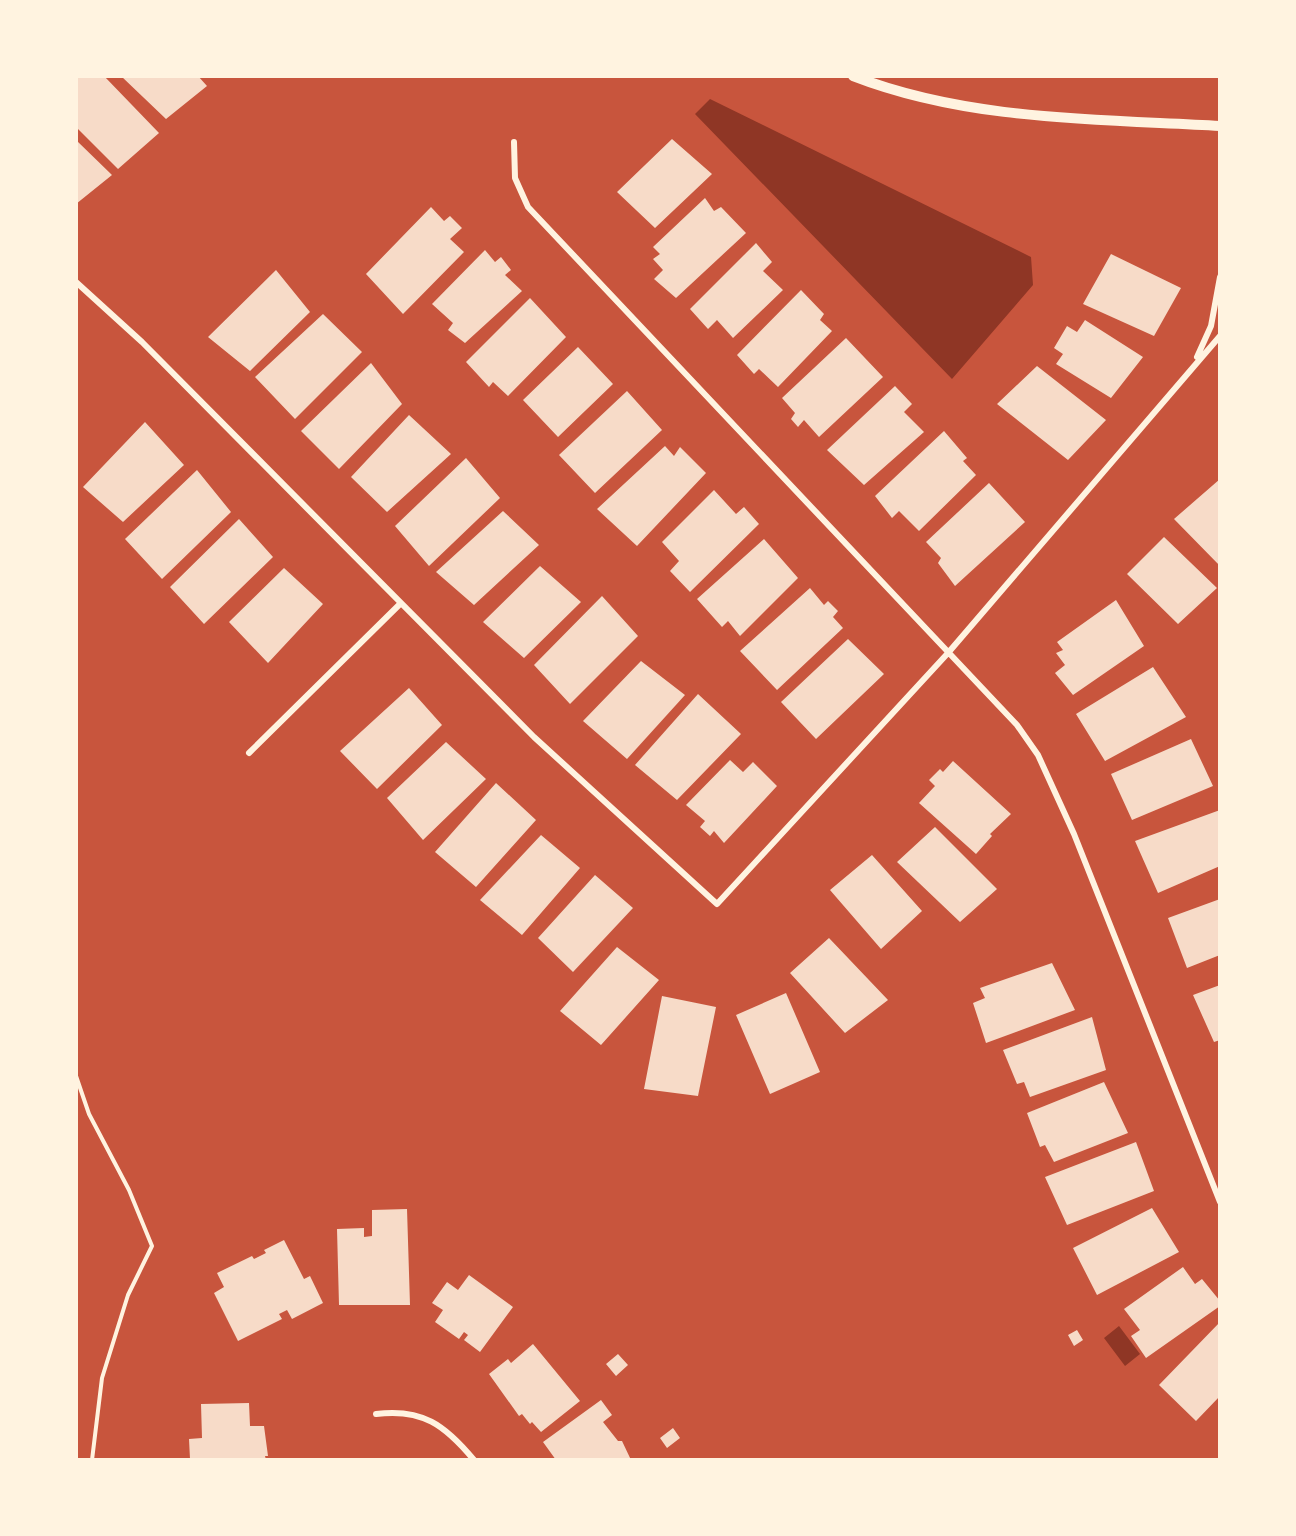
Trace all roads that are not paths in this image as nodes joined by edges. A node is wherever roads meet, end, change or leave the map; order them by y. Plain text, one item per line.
1 (853, 76) edge
2 (1220, 126) edge
3 (514, 142) dead end
4 (1220, 277) edge
5 (76, 282) edge
6 (1220, 336) edge
7 (1196, 361) junction
8 (400, 603) junction
9 (948, 653) junction
10 (249, 753) dead end
11 (1220, 1202) edge
12 (376, 1414) dead end
13 (474, 1460) edge

1 - 2 street
3 - 9 street
4 - 7 street
5 - 8 street
6 - 7 street
7 - 9 street
8 - 9 street
8 - 10 street
9 - 11 street
12 - 13 street

